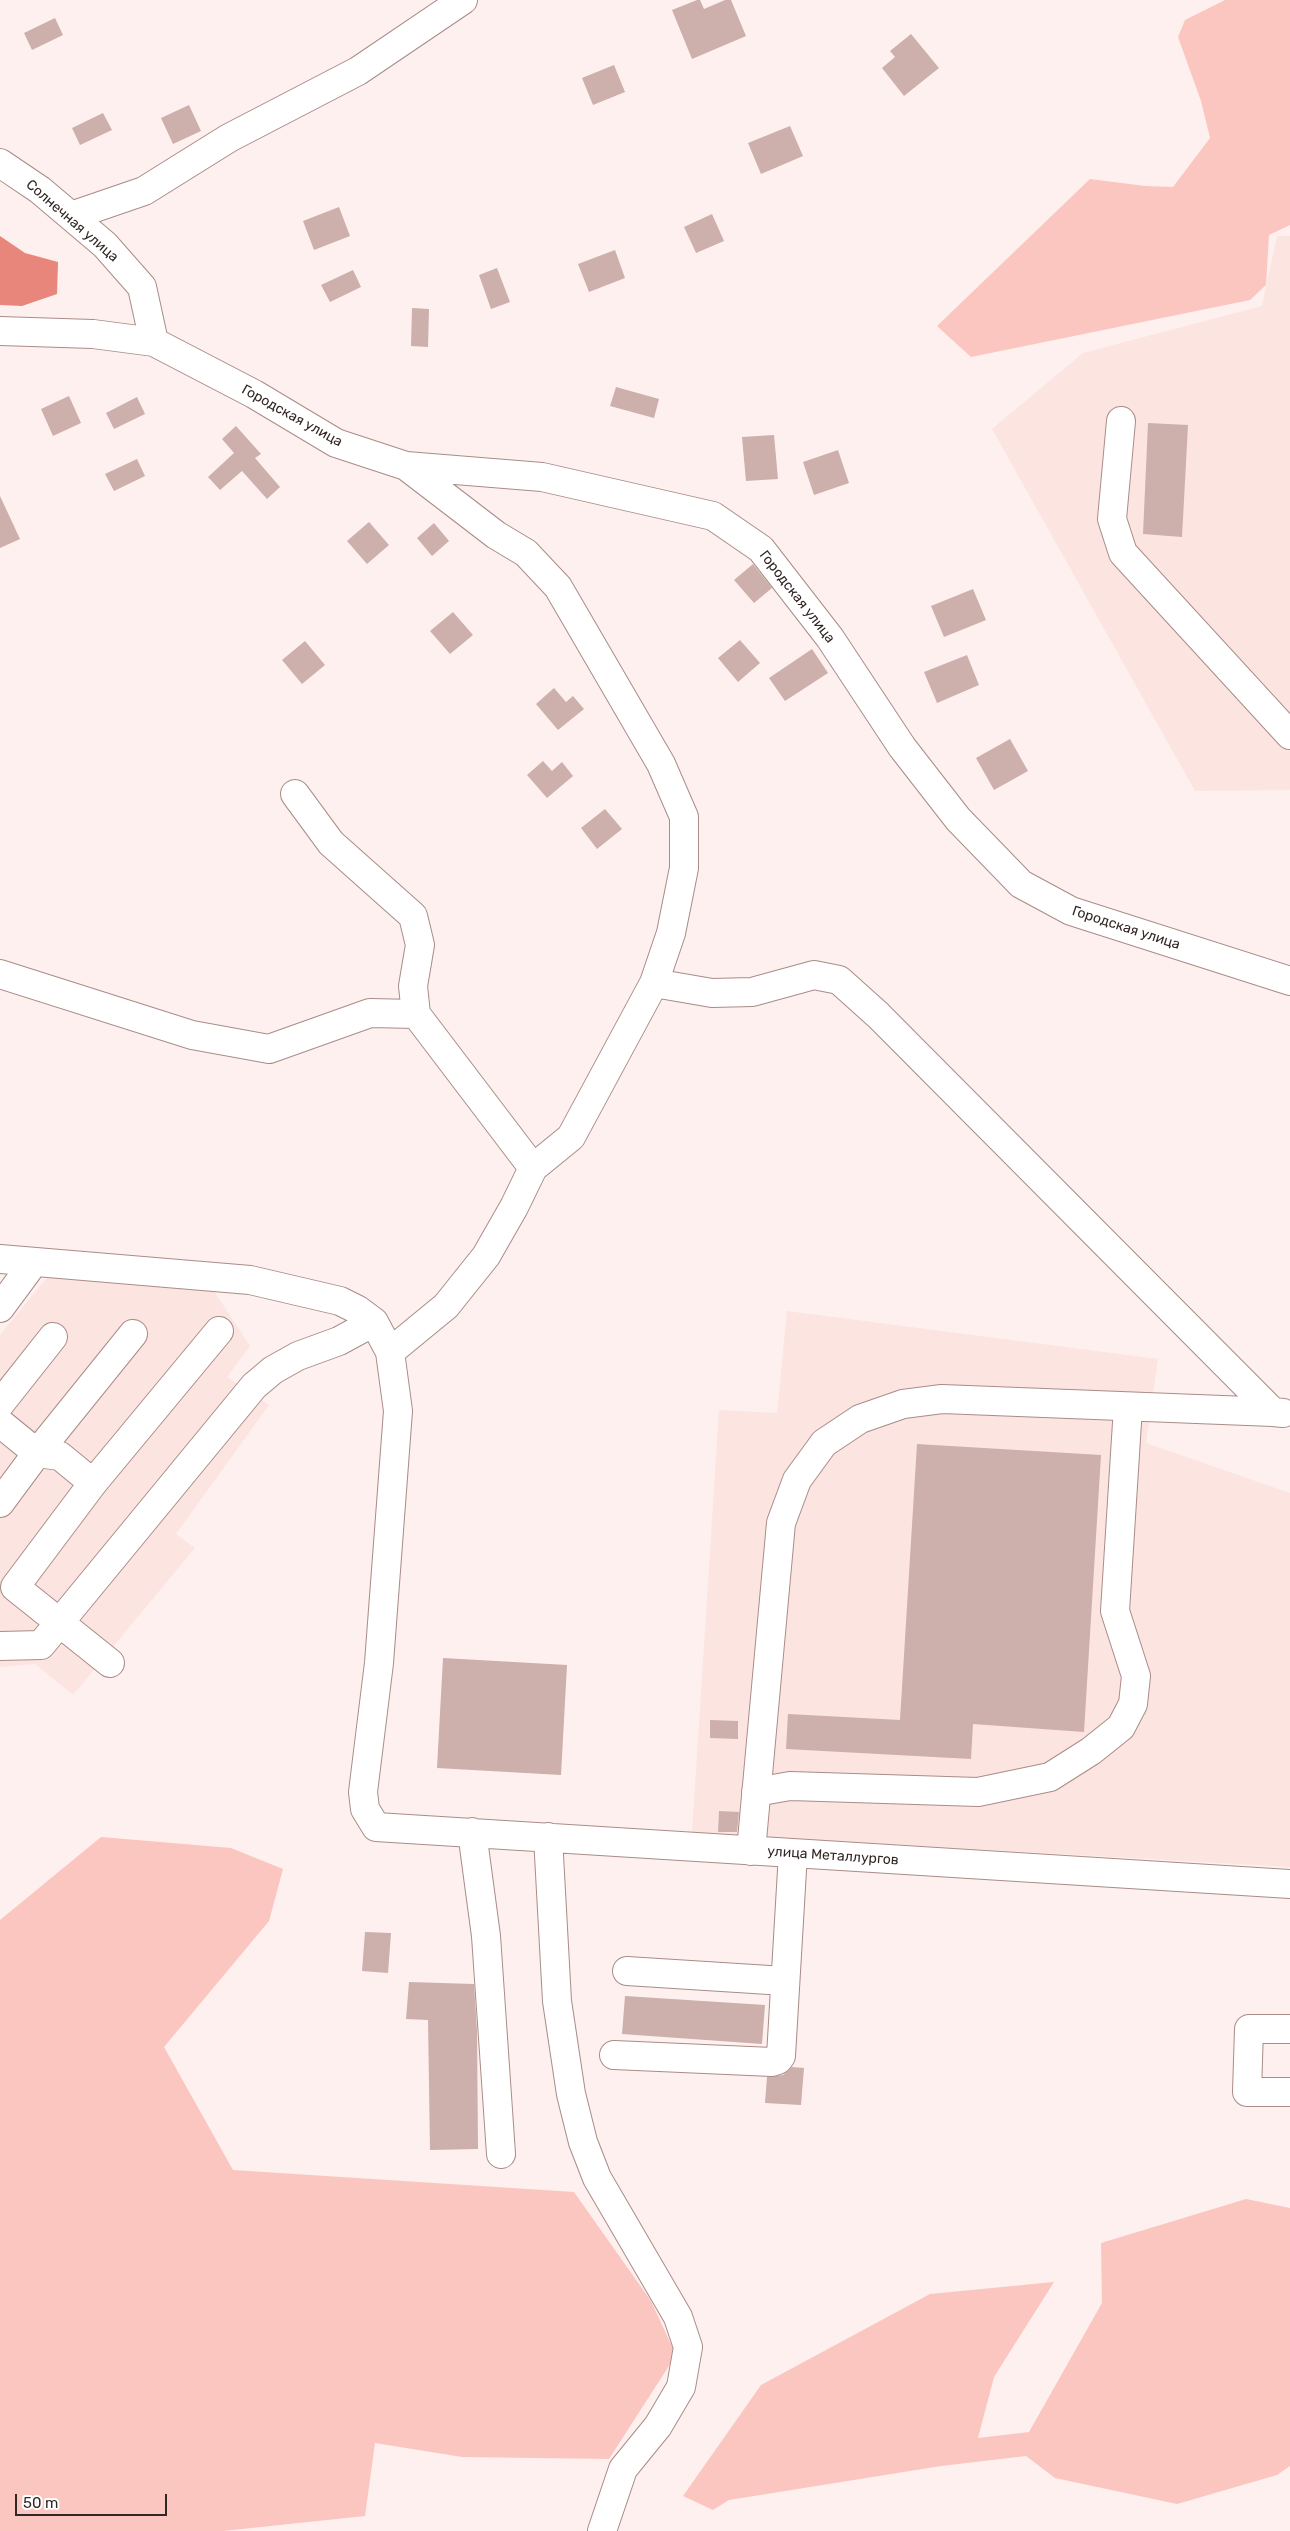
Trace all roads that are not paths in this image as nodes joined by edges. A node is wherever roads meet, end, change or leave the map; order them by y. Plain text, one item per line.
1 (463, 0) edge
2 (0, 162) edge
3 (71, 216) junction
4 (0, 331) edge
5 (154, 342) junction
6 (1121, 421) dead end
7 (406, 466) junction
8 (1290, 735) edge
9 (296, 794) dead end
10 (0, 974) edge
11 (1290, 981) edge
12 (654, 983) junction
13 (416, 1014) junction
14 (533, 1168) junction
15 (0, 1259) edge
16 (34, 1262) junction
17 (0, 1308) edge
18 (374, 1322) junction
19 (219, 1331) dead end
20 (133, 1334) dead end
21 (53, 1337) dead end
22 (390, 1352) junction
23 (0, 1404) edge
24 (1128, 1407) junction
25 (1282, 1413) edge
26 (0, 1423) edge
27 (37, 1453) junction
28 (93, 1483) junction
29 (0, 1503) edge
30 (60, 1622) junction
31 (0, 1646) edge
32 (110, 1663) dead end
33 (756, 1792) junction
34 (472, 1832) junction
35 (548, 1837) junction
36 (751, 1851) junction
37 (794, 1853) junction
38 (1290, 1884) edge
39 (627, 1971) dead end
40 (785, 1981) junction
41 (1290, 2030) edge
42 (614, 2055) dead end
43 (1290, 2092) edge
44 (501, 2154) dead end
45 (602, 2531) edge

1 - 3 street
2 - 3 street, Солнечная улица
3 - 5 street, Солнечная улица
4 - 5 street
5 - 7 street, Городская улица
6 - 8 street
7 - 11 street, Городская улица
7 - 12 street
9 - 13 street
10 - 13 street
12 - 14 street
12 - 25 street
13 - 14 street
14 - 22 street
15 - 16 street
16 - 17 street
16 - 18 street
18 - 22 street
18 - 30 street
19 - 28 street
20 - 27 street
21 - 23 street
22 - 34 street, улица Металлургов
24 - 25 street
24 - 33 street
24 - 33 street
26 - 27 street
27 - 28 street
27 - 29 street
28 - 30 street
30 - 31 street
30 - 32 street
33 - 36 street
34 - 35 street, улица Металлургов
34 - 44 street
35 - 36 street, улица Металлургов
35 - 45 street
36 - 37 street, улица Металлургов
37 - 38 street, улица Металлургов
37 - 40 street
39 - 40 street
40 - 42 street
41 - 43 street

